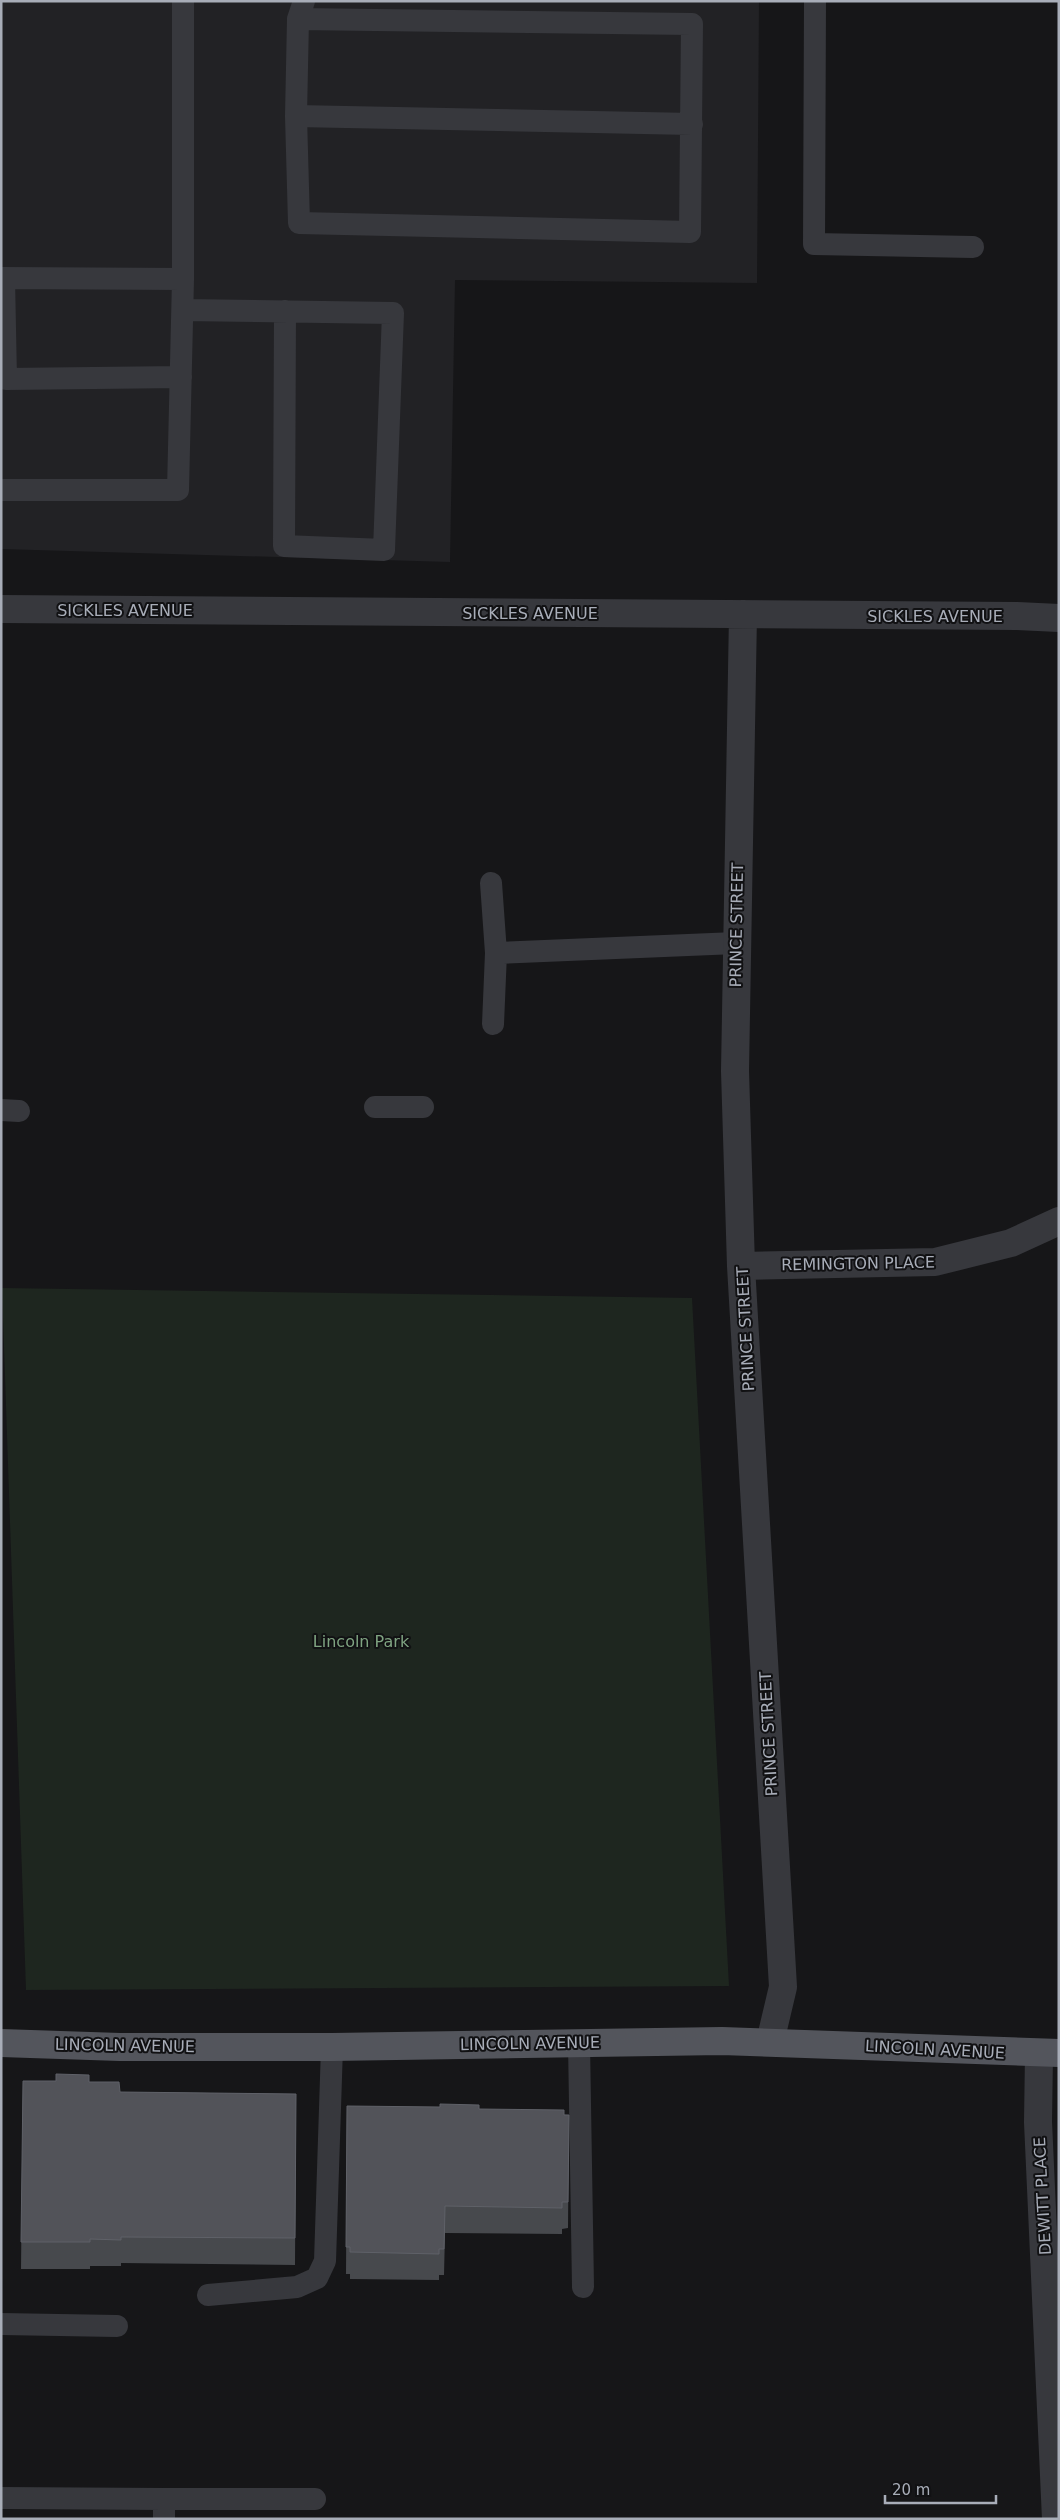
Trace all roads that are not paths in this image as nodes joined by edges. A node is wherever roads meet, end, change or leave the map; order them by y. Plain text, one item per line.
1 (183, 1) edge
2 (816, 1) edge
3 (301, 10) edge
4 (296, 116) junction
5 (692, 124) junction
6 (973, 247) dead end
7 (2, 278) edge
8 (183, 279) junction
9 (183, 310) junction
10 (284, 312) junction
11 (181, 377) junction
12 (1, 490) edge
13 (1, 609) edge
14 (742, 614) junction
15 (1059, 618) edge
16 (491, 883) dead end
17 (736, 943) junction
18 (496, 952) junction
19 (493, 1024) dead end
20 (375, 1107) dead end
21 (423, 1107) dead end
22 (1059, 1221) edge
23 (741, 1266) junction
24 (770, 2042) junction
25 (1, 2043) edge
26 (579, 2043) junction
27 (332, 2047) junction
28 (1049, 2054) edge
29 (583, 2288) dead end
30 (208, 2295) dead end
31 (1, 2324) edge
32 (117, 2326) dead end
33 (1057, 2489) edge
34 (1, 2498) edge
35 (315, 2499) dead end
36 (164, 2509) edge
37 (1056, 2519) edge

1 - 8 lane
2 - 6 lane
3 - 4 lane
3 - 5 lane
4 - 5 lane
4 - 5 lane
7 - 8 lane
7 - 11 lane
8 - 9 lane
9 - 10 lane
9 - 11 lane
10 - 10 lane
11 - 12 lane
13 - 14 street, SICKLES AVENUE
14 - 15 street, SICKLES AVENUE
14 - 17 street, PRINCE STREET
16 - 18 lane
17 - 18 lane
17 - 23 street, PRINCE STREET
18 - 19 lane
20 - 21 lane
22 - 23 street, REMINGTON PLACE
23 - 24 street, PRINCE STREET
24 - 26 main road, LINCOLN AVENUE
24 - 28 main road, LINCOLN AVENUE
25 - 27 main road, LINCOLN AVENUE
26 - 27 main road, LINCOLN AVENUE
26 - 29 lane
27 - 30 lane
28 - 33 street, DEWITT PLACE
31 - 32 lane
33 - 37 street, DEWITT PLACE
34 - 36 lane
35 - 36 lane

